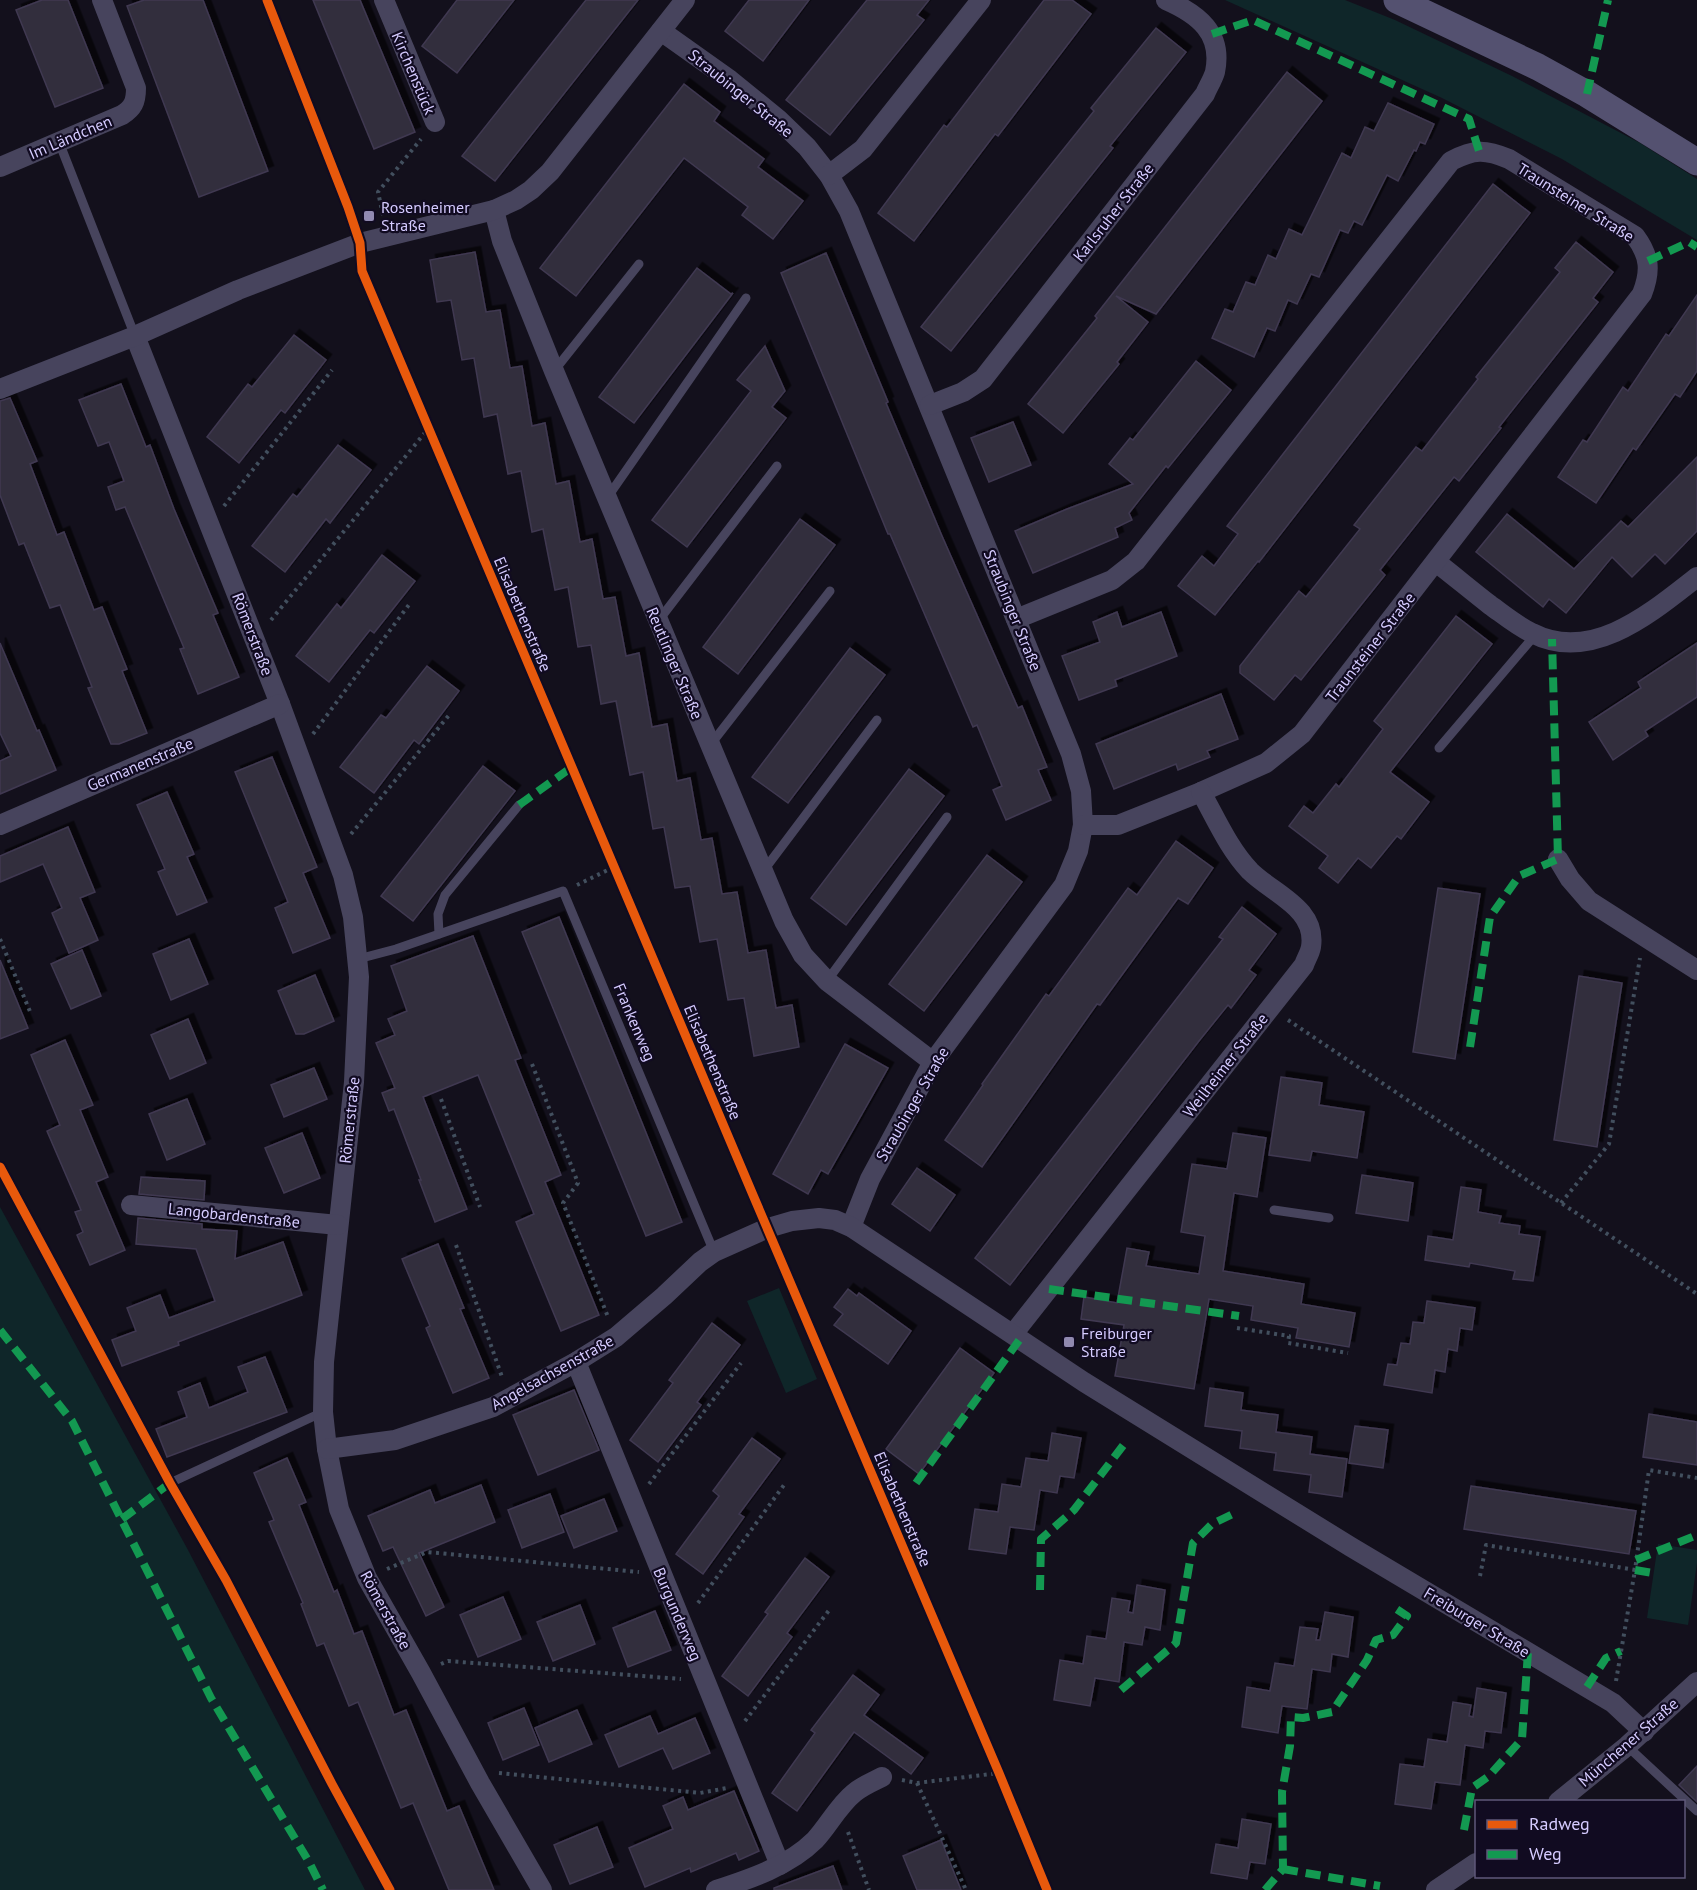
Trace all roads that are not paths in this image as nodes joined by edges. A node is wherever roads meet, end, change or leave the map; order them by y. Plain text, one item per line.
1 (102, 0) edge
2 (384, 0) edge
3 (685, 0) edge
4 (981, 0) edge
5 (1166, 0) edge
6 (1397, 0) edge
7 (661, 31) junction
8 (435, 122) road end
9 (58, 142) junction
10 (1697, 162) edge
11 (0, 167) edge
12 (830, 175) junction
13 (494, 210) junction
14 (639, 264) dead end
15 (746, 298) dead end
16 (135, 336) junction
17 (554, 371) junction
18 (0, 389) edge
19 (930, 405) junction
20 (777, 466) dead end
21 (607, 498) junction
22 (1436, 562) junction
23 (1697, 577) edge
24 (830, 591) dead end
25 (1016, 619) junction
26 (657, 622) junction
27 (1535, 635) junction
28 (280, 704) junction
29 (877, 720) dead end
30 (709, 746) junction
31 (1438, 748) dead end
32 (1201, 792) junction
33 (519, 805) dead end
34 (947, 817) dead end
35 (0, 825) edge
36 (1083, 825) junction
37 (1558, 859) dead end
38 (762, 872) junction
39 (439, 934) junction
40 (358, 959) junction
41 (1697, 970) edge
42 (827, 981) junction
43 (933, 1062) junction
44 (131, 1205) dead end
45 (1274, 1210) dead end
46 (1329, 1218) dead end
47 (338, 1225) junction
48 (851, 1227) junction
49 (714, 1252) junction
50 (1014, 1334) junction
51 (576, 1362) junction
52 (323, 1412) junction
53 (327, 1449) junction
54 (170, 1483) dead end
55 (1697, 1682) edge
56 (1644, 1731) junction
57 (1627, 1746) junction
58 (882, 1777) road end
59 (1560, 1800) edge
60 (1683, 1800) edge
61 (1685, 1802) edge
62 (1697, 1811) edge
63 (1475, 1864) edge
64 (780, 1865) junction
65 (542, 1890) edge
66 (716, 1890) edge
67 (1436, 1890) edge

1 - 9 street, Im Ländchen
2 - 8 street, Kirchenstück
3 - 7 street
4 - 12 street
5 - 19 street, Karlsruher Straße
6 - 10 main road
7 - 12 street, Straubinger Straße
7 - 13 street
9 - 11 street, Im Ländchen
9 - 16 lane
12 - 19 street, Straubinger Straße
13 - 16 street
13 - 17 street, Reutlinger Straße
14 - 17 lane
15 - 21 lane
16 - 18 street
16 - 28 street, Römerstraße
17 - 21 street, Reutlinger Straße
19 - 25 street, Straubinger Straße
20 - 26 lane
21 - 26 street, Reutlinger Straße
22 - 25 street, Traunsteiner Straße
22 - 27 street
22 - 32 street, Traunsteiner Straße
23 - 27 street
24 - 30 lane
25 - 36 street, Straubinger Straße
26 - 30 street, Reutlinger Straße
27 - 31 lane
28 - 35 street, Germanenstraße
28 - 40 street, Römerstraße
29 - 38 lane
30 - 38 street, Reutlinger Straße
32 - 36 street, Traunsteiner Straße
32 - 50 street, Weilheimer Straße
33 - 39 lane
34 - 42 lane
36 - 43 street, Straubinger Straße
37 - 41 street
38 - 42 street, Reutlinger Straße
39 - 40 lane
39 - 49 lane, Frankenweg
40 - 47 street, Römerstraße
42 - 43 street, Reutlinger Straße
43 - 48 street, Straubinger Straße
44 - 47 street, Langobardenstraße
45 - 46 lane
47 - 52 street, Römerstraße
48 - 49 street, Angelsachsenstraße
48 - 50 street, Freiburger Straße
49 - 51 street, Angelsachsenstraße
50 - 56 street, Freiburger Straße
51 - 53 street, Angelsachsenstraße
51 - 64 street, Burgunderweg
52 - 53 street, Römerstraße
52 - 54 lane
53 - 65 street, Römerstraße
55 - 56 street, Münchener Straße
56 - 57 street, Münchener Straße
57 - 59 street, Münchener Straße
57 - 60 lane
58 - 64 street
61 - 62 lane
63 - 67 street
64 - 66 street

